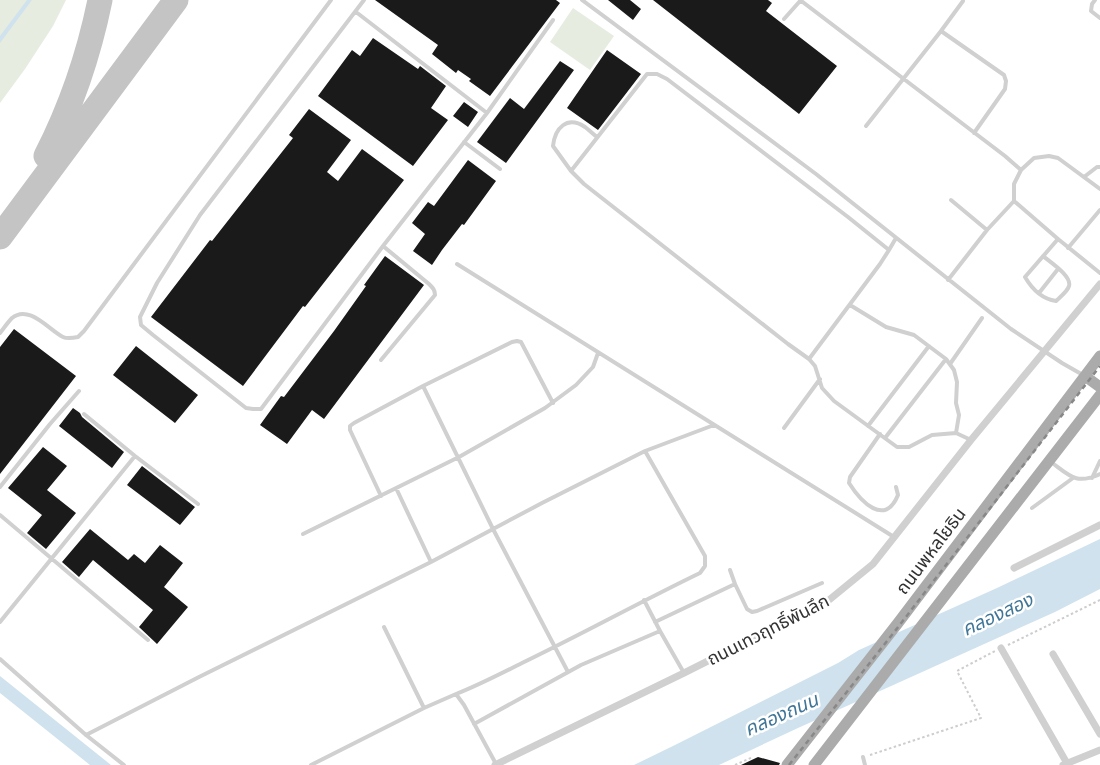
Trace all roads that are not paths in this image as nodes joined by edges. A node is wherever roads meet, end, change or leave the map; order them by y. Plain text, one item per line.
1 (331, 0) edge
2 (364, 0) edge
3 (582, 0) edge
4 (592, 0) edge
5 (800, 0) edge
6 (1095, 0) edge
7 (963, 2) dead end
8 (588, 4) junction
9 (356, 12) junction
10 (1100, 18) edge
11 (784, 19) dead end
12 (553, 20) dead end
13 (942, 31) junction
14 (903, 78) junction
15 (487, 113) junction
16 (866, 126) dead end
17 (974, 133) junction
18 (597, 137) junction
19 (464, 142) junction
20 (1100, 167) edge
21 (500, 168) dead end
22 (1021, 170) junction
23 (571, 172) junction
24 (1084, 177) junction
25 (1100, 189) edge
26 (951, 200) dead end
27 (1014, 201) junction
28 (1100, 210) edge
29 (987, 230) junction
30 (896, 238) junction
31 (1058, 240) junction
32 (383, 246) junction
33 (1068, 248) junction
34 (889, 250) junction
35 (1043, 256) junction
36 (457, 264) dead end
37 (1058, 269) junction
38 (1100, 273) edge
39 (948, 280) junction
40 (1100, 284) edge
41 (1039, 293) junction
42 (850, 304) junction
43 (982, 318) dead end
44 (0, 333) edge
45 (929, 346) junction
46 (1044, 352) junction
47 (598, 353) junction
48 (1100, 356) edge
49 (809, 359) junction
50 (946, 359) junction
51 (381, 360) dead end
52 (950, 364) junction
53 (1084, 376) junction
54 (820, 379) junction
55 (423, 386) junction
56 (1100, 387) edge
57 (79, 391) dead end
58 (1100, 395) edge
59 (553, 403) junction
60 (84, 414) dead end
61 (714, 426) junction
62 (868, 426) junction
63 (784, 428) dead end
64 (956, 433) junction
65 (880, 434) junction
66 (885, 438) junction
67 (971, 440) junction
68 (645, 451) junction
69 (135, 456) junction
70 (459, 457) junction
71 (1050, 460) junction
72 (1100, 461) edge
73 (1100, 474) edge
74 (1073, 478) junction
75 (1092, 478) junction
76 (0, 487) edge
77 (896, 487) dead end
78 (396, 488) junction
79 (381, 496) junction
80 (198, 504) dead end
81 (1032, 508) dead end
82 (0, 515) edge
83 (1100, 525) edge
84 (493, 529) junction
85 (303, 534) dead end
86 (894, 537) junction
87 (51, 559) junction
88 (431, 562) junction
89 (1014, 568) dead end
90 (730, 570) dead end
91 (822, 583) dead end
92 (735, 584) junction
93 (644, 600) junction
94 (0, 622) edge
95 (656, 622) junction
96 (384, 627) dead end
97 (660, 631) junction
98 (148, 640) dead end
99 (554, 648) junction
100 (1001, 648) road end
101 (1053, 654) dead end
102 (0, 659) edge
103 (568, 672) junction
104 (684, 673) junction
105 (456, 694) junction
106 (424, 708) junction
107 (474, 724) junction
108 (1100, 734) edge
109 (86, 735) junction
110 (1100, 750) edge
111 (862, 757) road end
112 (818, 761) edge
113 (1066, 764) edge
114 (124, 765) edge
115 (311, 765) edge
116 (495, 765) edge
117 (787, 765) edge
118 (865, 765) edge

1 - 44 lane
2 - 9 lane
3 - 8 lane
4 - 8 lane
5 - 11 lane
5 - 14 lane
6 - 10 lane
7 - 13 lane
8 - 30 lane
9 - 15 lane
9 - 32 lane
12 - 15 lane
13 - 14 lane
13 - 17 lane
14 - 16 lane
14 - 17 lane
15 - 19 lane
17 - 22 lane
18 - 23 lane
18 - 23 lane
18 - 34 lane
19 - 21 lane
19 - 32 lane
20 - 24 lane
22 - 24 lane
22 - 27 lane
23 - 49 lane
24 - 25 lane
26 - 29 lane
27 - 29 lane
27 - 31 lane
28 - 33 lane
29 - 39 lane
30 - 34 lane
30 - 39 lane
31 - 33 lane
31 - 35 lane
32 - 51 lane
33 - 38 lane
34 - 42 lane
35 - 37 lane
35 - 41 lane
36 - 47 lane
37 - 41 lane
37 - 41 lane
39 - 46 lane
40 - 46 street, ถนนเทวฤทธิ์พันลึก
42 - 45 lane
42 - 49 lane
43 - 52 lane
45 - 50 lane
45 - 62 lane
46 - 53 lane
46 - 67 street, ถนนเทวฤทธิ์พันลึก
47 - 59 lane
47 - 61 lane
48 - 53 main road, ถนนพหลโยธิน
49 - 54 lane
50 - 52 lane
50 - 66 lane
52 - 64 lane
53 - 56 main road
53 - 117 main road, ถนนพหลโยธิน
54 - 62 lane
54 - 63 lane
55 - 59 lane
55 - 70 lane
55 - 79 lane
57 - 76 lane
58 - 71 main road
59 - 70 lane
60 - 69 lane
61 - 68 lane
61 - 86 lane
62 - 65 lane
64 - 66 lane
64 - 67 lane
65 - 66 lane
65 - 77 lane
67 - 86 street, ถนนเทวฤทธิ์พันลึก
68 - 84 lane
68 - 93 lane
69 - 80 lane
69 - 87 lane
70 - 78 lane
70 - 84 lane
71 - 74 lane
71 - 112 main road
72 - 75 lane
73 - 75 lane
74 - 75 lane
74 - 81 lane
78 - 79 lane
78 - 88 lane
79 - 85 lane
82 - 87 lane
83 - 89 street
84 - 88 lane
84 - 99 lane
86 - 104 street, ถนนเทวฤทธิ์พันลึก
87 - 94 lane
87 - 98 lane
88 - 109 lane
90 - 92 lane
91 - 92 lane
92 - 95 lane
93 - 95 lane
93 - 99 lane
95 - 97 lane
96 - 106 lane
97 - 103 lane
97 - 104 lane
99 - 103 lane
99 - 105 lane
100 - 113 street
101 - 108 street
102 - 109 lane
103 - 107 lane
104 - 116 street, ถนนเทวฤทธิ์พันลึก
105 - 106 lane
105 - 107 lane
106 - 115 lane
107 - 116 lane
109 - 114 lane
110 - 113 street
111 - 118 lane

